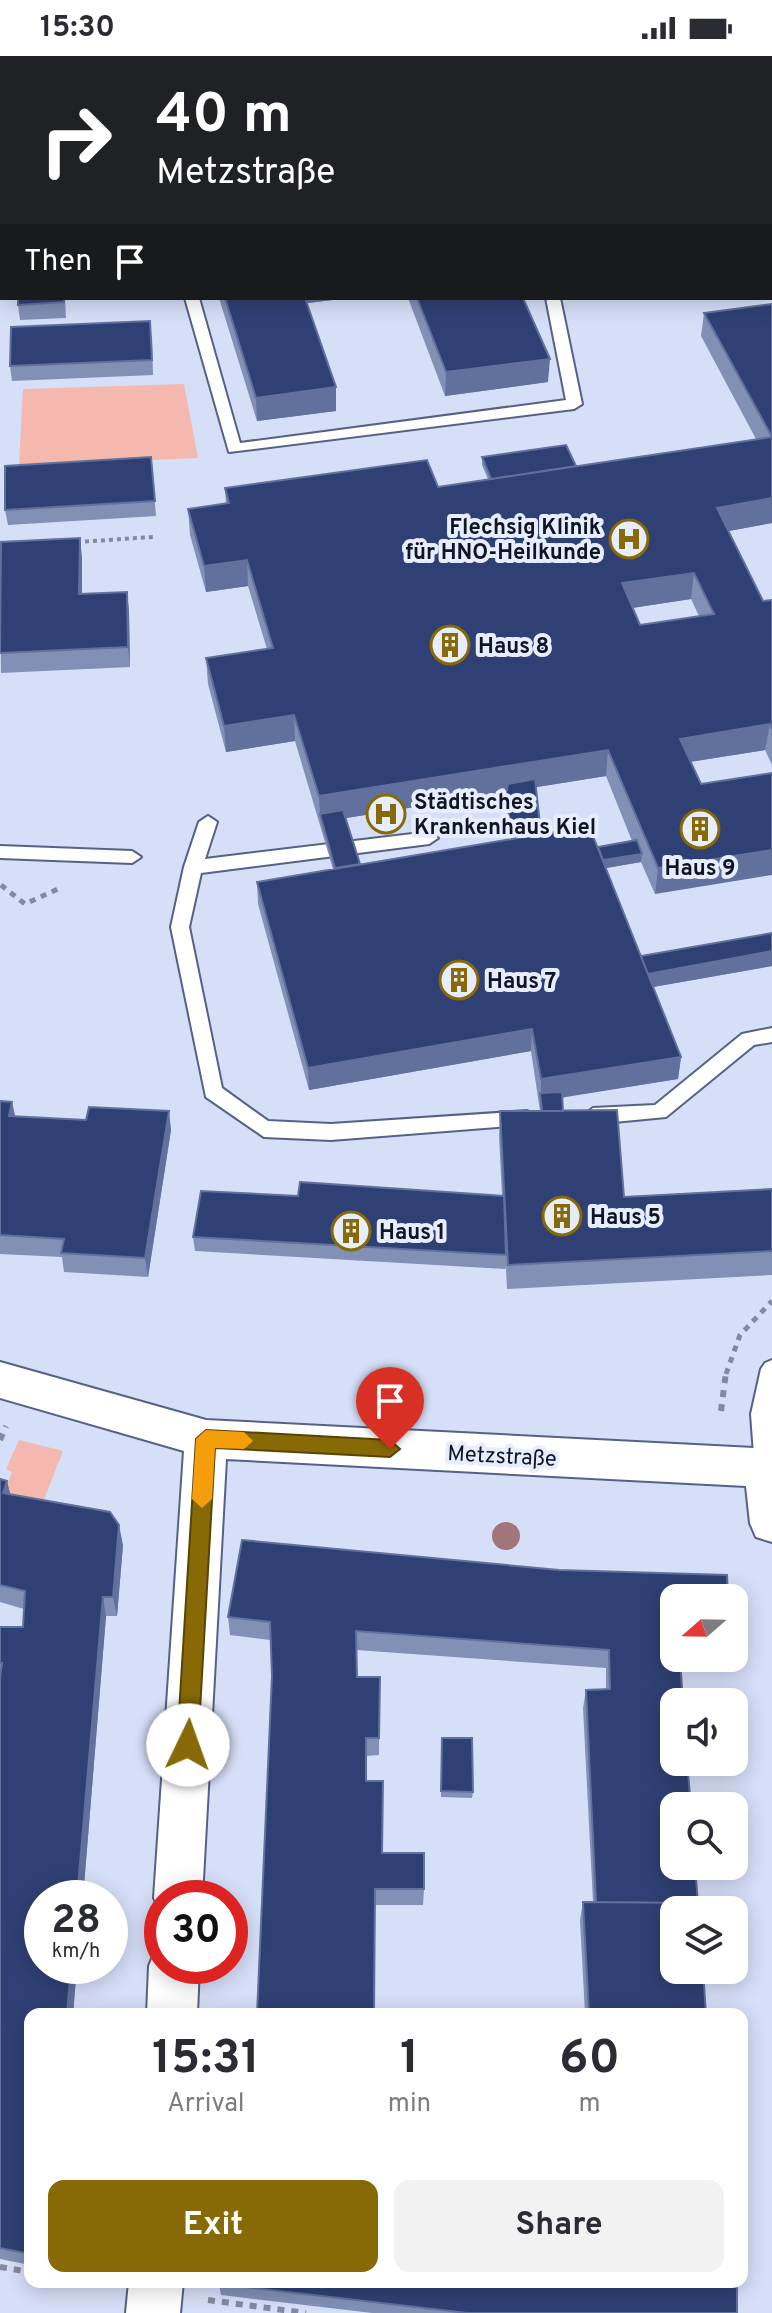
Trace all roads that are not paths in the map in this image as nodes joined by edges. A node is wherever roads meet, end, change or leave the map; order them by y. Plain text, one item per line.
1 (193, 300) edge
2 (553, 300) edge
3 (208, 822) dead end
4 (429, 838) dead end
5 (0, 852) edge
6 (132, 857) dead end
7 (193, 867) junction
8 (772, 1035) edge
9 (575, 1117) edge
10 (541, 1118) edge
11 (772, 1369) edge
12 (0, 1380) edge
13 (206, 1439) junction
14 (769, 1468) edge
15 (772, 1523) edge
16 (179, 1880) edge
17 (173, 1984) edge
18 (172, 2008) edge
19 (155, 2288) edge
20 (153, 2313) edge

1 - 2 lane
3 - 7 lane
4 - 7 lane
5 - 6 lane
7 - 10 lane
8 - 9 lane
11 - 14 lane
12 - 13 street, Metzstraße
13 - 14 street, Metzstraße
13 - 16 street
14 - 15 street
17 - 18 street
19 - 20 street

